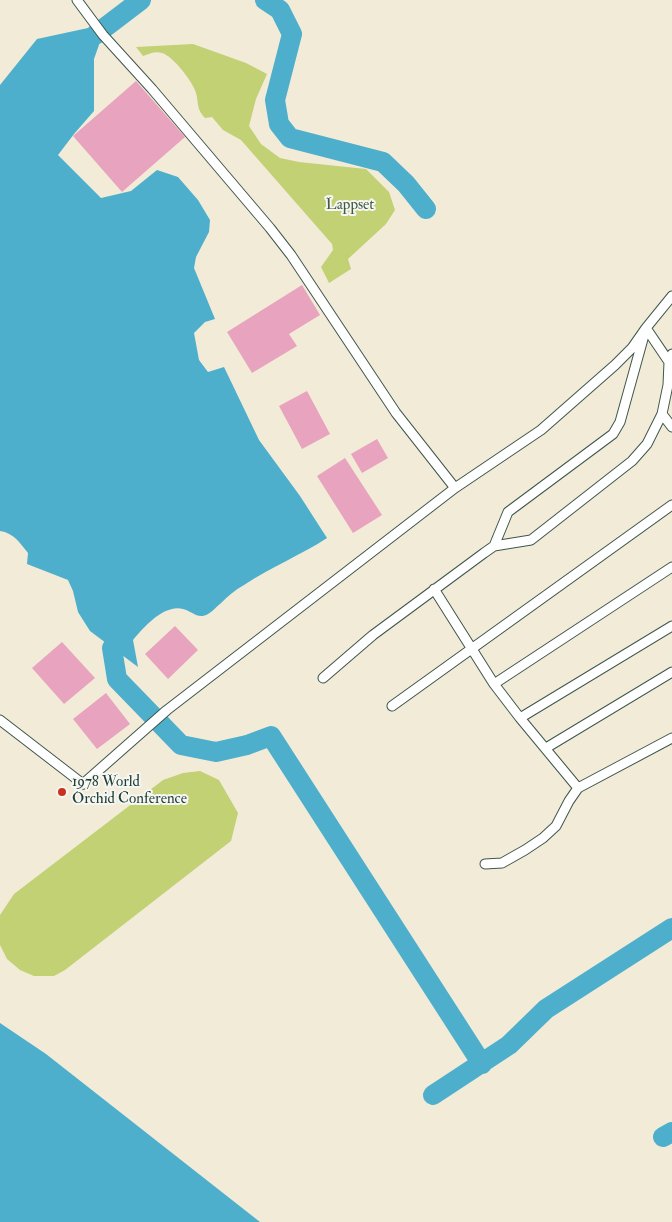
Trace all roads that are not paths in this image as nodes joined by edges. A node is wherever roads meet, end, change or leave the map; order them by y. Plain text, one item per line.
1 (77, 0) edge
2 (672, 296) edge
3 (646, 328) junction
4 (671, 358) edge
5 (662, 414) junction
6 (672, 428) edge
7 (456, 488) junction
8 (672, 505) edge
9 (494, 546) junction
10 (672, 567) edge
11 (434, 590) junction
12 (672, 626) edge
13 (470, 648) junction
14 (672, 672) edge
15 (323, 678) dead end
16 (494, 684) junction
17 (392, 706) dead end
18 (520, 718) junction
19 (0, 720) edge
20 (672, 738) edge
21 (546, 748) junction
22 (578, 788) junction
23 (485, 864) dead end

1 - 7 lane
2 - 3 lane
3 - 4 lane
3 - 7 lane
3 - 9 lane
4 - 5 lane
5 - 6 lane
5 - 9 lane
7 - 19 lane
8 - 13 lane
9 - 11 lane
10 - 16 lane
11 - 13 lane
11 - 15 lane
12 - 18 lane
13 - 16 lane
13 - 17 lane
14 - 21 lane
16 - 18 lane
18 - 21 lane
20 - 22 lane
21 - 22 lane
22 - 23 lane

